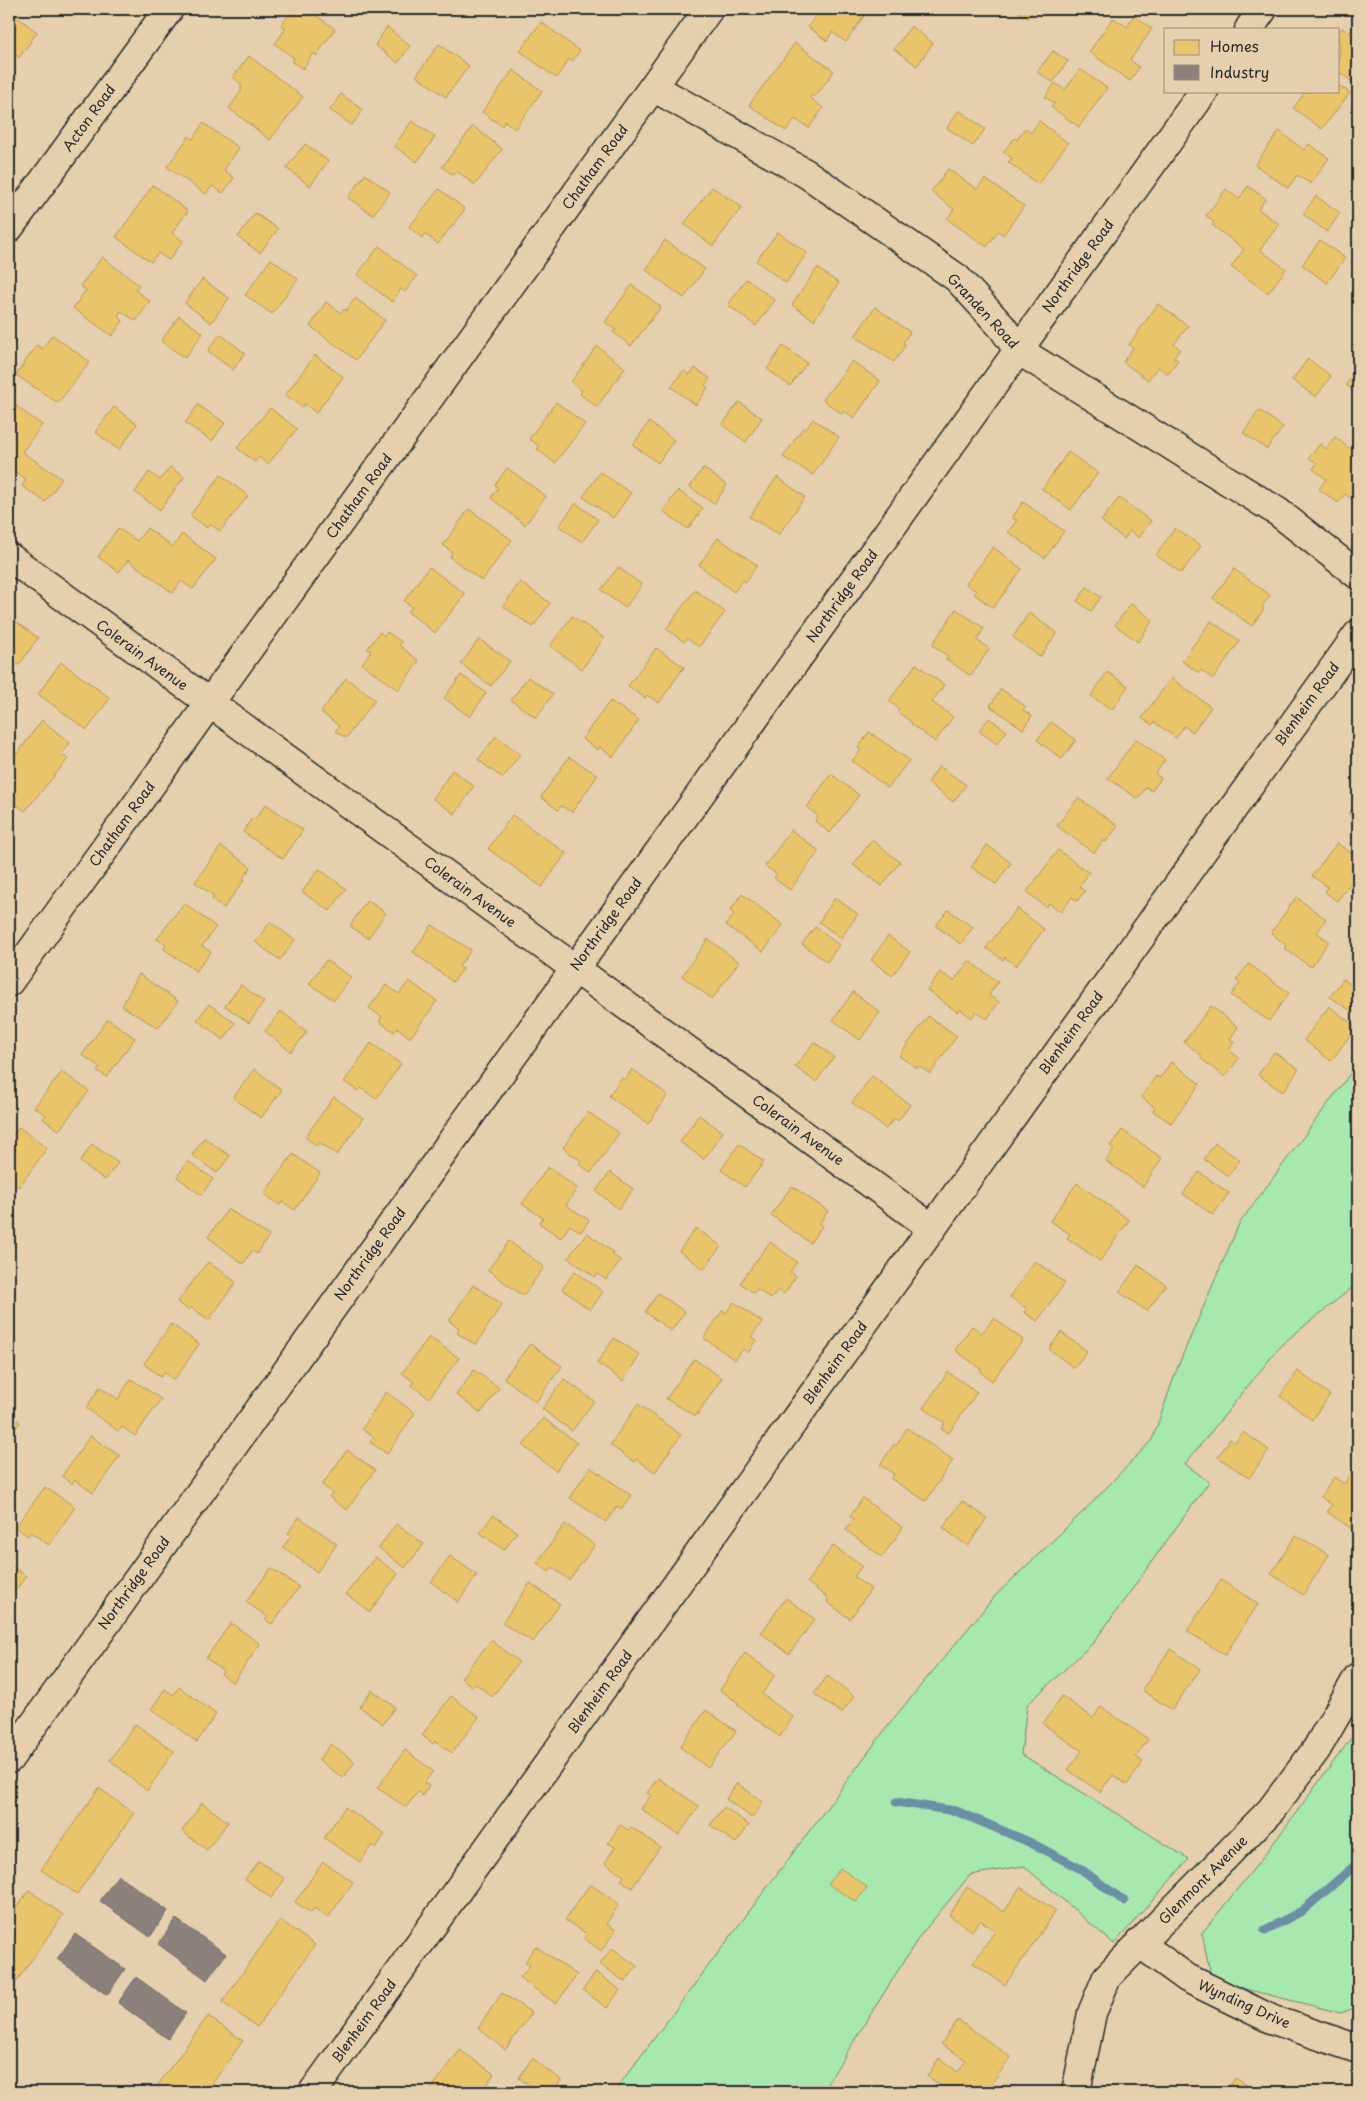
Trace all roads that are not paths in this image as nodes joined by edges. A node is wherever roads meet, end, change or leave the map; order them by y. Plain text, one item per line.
1 (169, 9) edge
2 (709, 9) edge
3 (1263, 9) edge
4 (1249, 28) edge
5 (653, 87) junction
6 (1203, 92) edge
7 (9, 228) edge
8 (1018, 350) junction
9 (9, 558) edge
10 (1358, 575) edge
11 (1358, 634) edge
12 (209, 704) junction
13 (575, 968) junction
14 (9, 982) edge
15 (932, 1228) junction
16 (1358, 1677) edge
17 (9, 1759) edge
18 (1139, 1943) junction
19 (1358, 2049) edge
20 (313, 2092) edge
21 (1076, 2092) edge

1 - 7 street, Acton Road
2 - 5 street, Chatham Road
3 - 4 street
5 - 8 street, Granden Road
5 - 12 street, Chatham Road
6 - 8 street, Northridge Road
8 - 10 street, Granden Road
8 - 13 street, Northridge Road
9 - 12 street, Colerain Avenue
11 - 15 street, Blenheim Road
12 - 13 street, Colerain Avenue
12 - 14 street, Chatham Road
13 - 15 street, Colerain Avenue
13 - 17 street, Northridge Road
15 - 20 street, Blenheim Road
16 - 18 street, Glenmont Avenue
18 - 19 street, Wynding Drive
18 - 21 street, Glenmont Avenue

